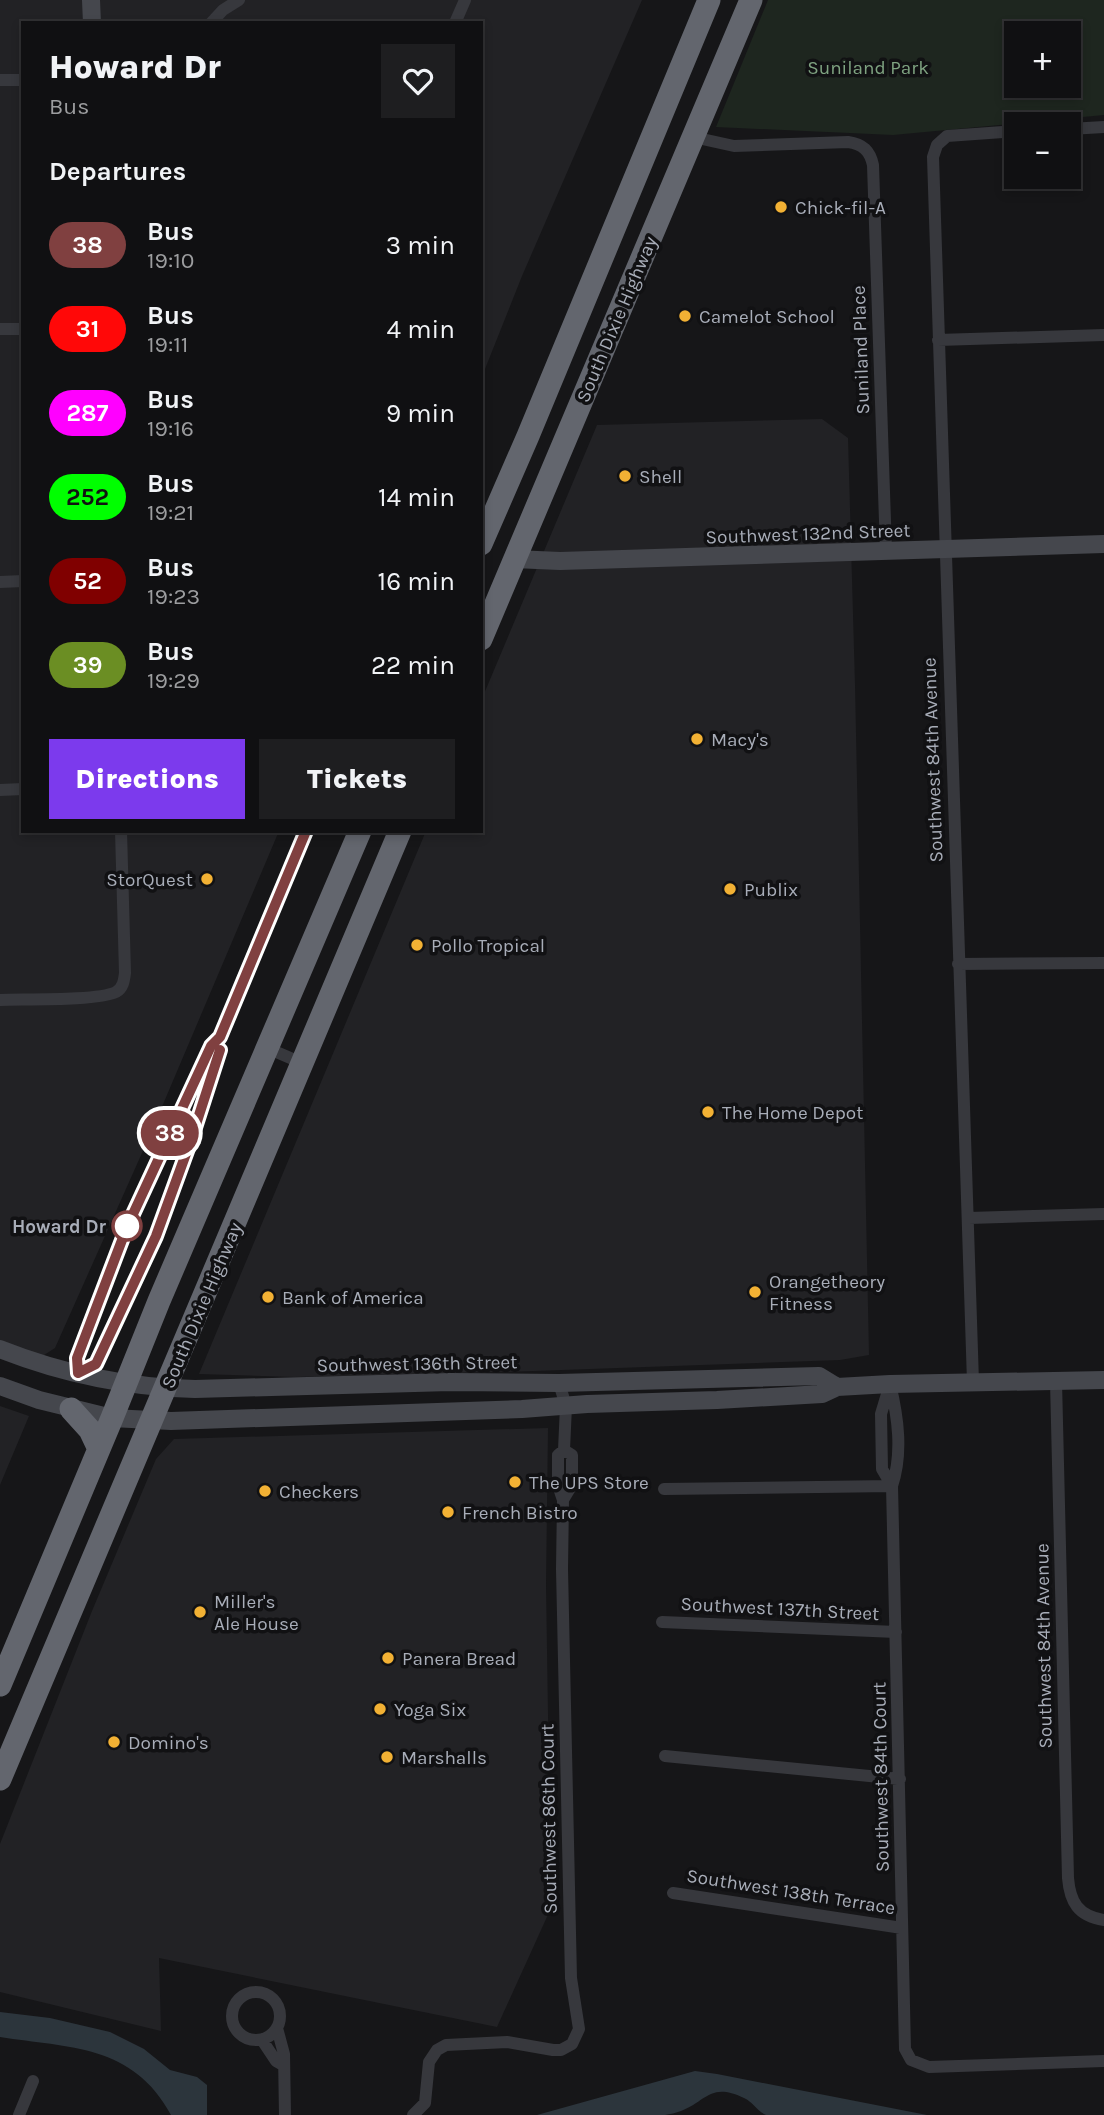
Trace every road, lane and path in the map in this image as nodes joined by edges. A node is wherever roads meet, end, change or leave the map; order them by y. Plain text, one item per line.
1 (91, 0) edge
2 (239, 0) edge
3 (465, 0) edge
4 (709, 0) edge
5 (751, 0) edge
6 (92, 21) edge
7 (213, 21) edge
8 (457, 21) edge
9 (0, 80) edge
10 (21, 80) edge
11 (657, 122) junction
12 (1104, 127) edge
13 (1081, 128) edge
14 (1004, 132) edge
15 (693, 137) junction
16 (21, 329) edge
17 (0, 330) edge
18 (1104, 335) edge
19 (938, 341) junction
20 (483, 539) edge
21 (1104, 544) edge
22 (483, 545) edge
23 (945, 550) junction
24 (886, 551) junction
25 (514, 559) junction
26 (21, 581) edge
27 (0, 582) edge
28 (483, 634) edge
29 (21, 789) edge
30 (0, 790) edge
31 (121, 833) edge
32 (359, 833) edge
33 (399, 833) edge
34 (1104, 963) edge
35 (958, 964) junction
36 (0, 1000) edge
37 (267, 1048) junction
38 (302, 1063) junction
39 (1104, 1214) edge
40 (969, 1218) junction
41 (0, 1349) edge
42 (1104, 1380) edge
43 (1056, 1381) junction
44 (972, 1382) junction
45 (559, 1383) junction
46 (125, 1384) junction
47 (890, 1384) junction
48 (0, 1386) edge
49 (838, 1387) junction
50 (166, 1388) junction
51 (566, 1406) junction
52 (71, 1409) junction
53 (112, 1418) junction
54 (152, 1420) junction
55 (99, 1449) junction
56 (892, 1486) junction
57 (664, 1489) dead end
58 (662, 1622) dead end
59 (896, 1632) junction
60 (0, 1685) edge
61 (665, 1756) dead end
62 (3, 1766) edge
63 (900, 1779) junction
64 (673, 1893) dead end
65 (1104, 1920) edge
66 (902, 1928) junction
67 (277, 2028) junction
68 (262, 2040) junction
69 (1104, 2061) edge
70 (283, 2065) junction
71 (33, 2081) dead end
72 (19, 2115) edge
73 (285, 2115) edge
74 (413, 2115) edge

1 - 6 street
2 - 7 street
3 - 8 street
4 - 11 highway, South Dixie Highway
5 - 15 highway, South Dixie Highway
9 - 10 street
11 - 15 highway
11 - 20 highway, South Dixie Highway
12 - 13 street
14 - 19 street, Southwest 84th Avenue
15 - 24 street, Suniland Place
15 - 25 highway, South Dixie Highway
16 - 17 street
18 - 19 street
19 - 23 street, Southwest 84th Avenue
21 - 23 street, Southwest 132nd Street
22 - 25 highway
23 - 24 street, Southwest 132nd Street
23 - 35 street, Southwest 84th Avenue
24 - 25 street, Southwest 132nd Street
25 - 28 highway, South Dixie Highway
26 - 27 street
29 - 30 street
31 - 36 street
32 - 37 highway, South Dixie Highway
33 - 38 highway, South Dixie Highway
34 - 35 street
35 - 40 street, Southwest 84th Avenue
37 - 38 street
37 - 46 highway, South Dixie Highway
38 - 50 highway, South Dixie Highway
39 - 40 street
40 - 44 street, Southwest 84th Avenue
41 - 46 street, Southwest 136th Street
42 - 43 street, Southwest 136th Street
43 - 44 street, Southwest 136th Street
43 - 65 street, Southwest 84th Avenue
44 - 47 street, Southwest 136th Street
45 - 49 street, Southwest 136th Street
45 - 50 street, Southwest 136th Street
45 - 51 street
46 - 50 street, Southwest 136th Street
46 - 53 highway, South Dixie Highway
47 - 49 street, Southwest 136th Street
47 - 56 street, Southwest 84th Court
48 - 52 street, Southwest 136th Street
49 - 51 street, Southwest 136th Street
50 - 54 highway, South Dixie Highway
51 - 54 street, Southwest 136th Street
51 - 74 street, Southwest 86th Court
52 - 53 street, Southwest 136th Street
52 - 55 highway
53 - 54 street, Southwest 136th Street
53 - 55 highway, South Dixie Highway
54 - 62 highway, South Dixie Highway
55 - 60 highway, South Dixie Highway
56 - 57 street
56 - 59 street, Southwest 84th Court
58 - 59 street, Southwest 137th Street
59 - 63 street, Southwest 84th Court
61 - 63 street
63 - 66 street, Southwest 84th Court
64 - 66 street, Southwest 138th Terrace
66 - 69 street, Southwest 84th Court
67 - 68 street
67 - 68 street
67 - 70 street
68 - 70 street
70 - 73 street
71 - 72 street

